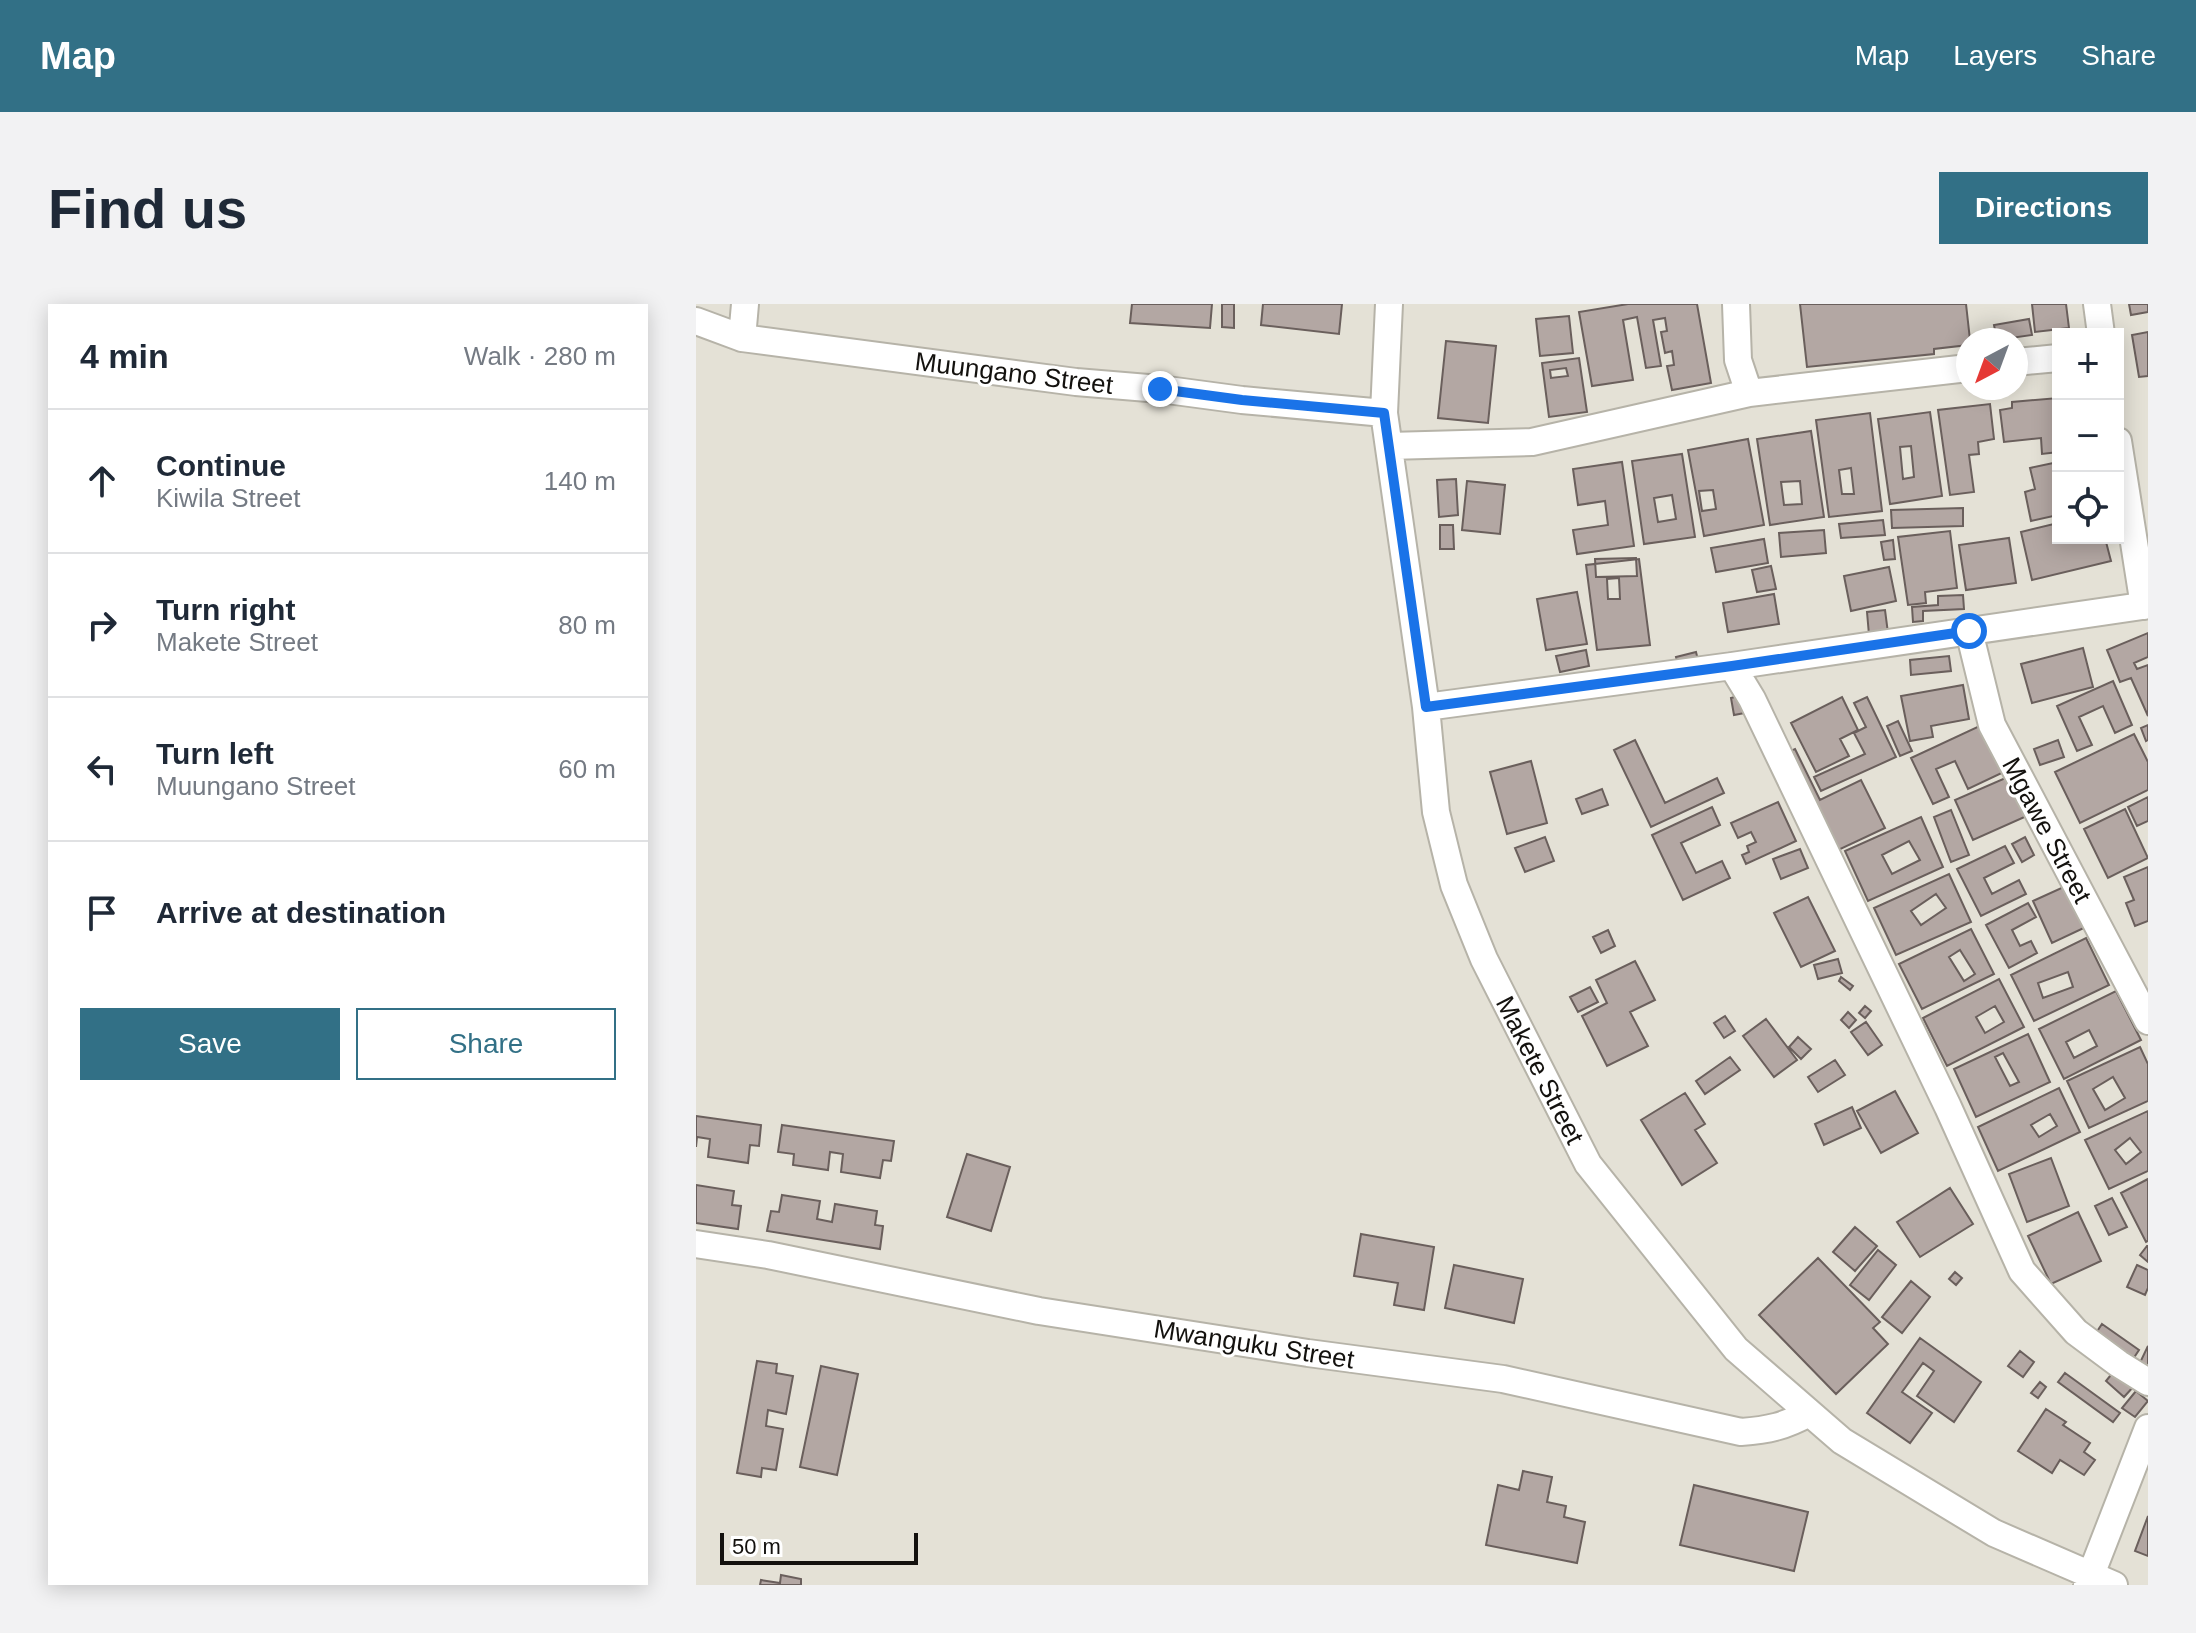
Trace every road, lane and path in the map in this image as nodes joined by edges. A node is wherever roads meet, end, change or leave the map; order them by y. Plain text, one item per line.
1 (745, 304) edge
2 (1389, 304) edge
3 (1736, 304) edge
4 (2097, 304) edge
5 (696, 321) edge
6 (2100, 328) edge
7 (742, 338) junction
8 (2052, 359) edge
9 (2028, 361) edge
10 (1956, 369) edge
11 (1749, 393) junction
12 (1384, 413) junction
13 (1389, 446) junction
14 (2123, 472) edge
15 (2146, 605) edge
16 (1969, 631) junction
17 (1732, 666) junction
18 (1426, 707) junction
19 (2148, 1021) edge
20 (696, 1244) edge
21 (2148, 1382) edge
22 (1809, 1413) junction
23 (2148, 1428) edge
24 (2097, 1582) edge

1 - 7 street
2 - 12 street, Makete Street
3 - 11 street
4 - 6 street
5 - 7 street, Muungano Street
7 - 12 street, Muungano Street
8 - 9 street
10 - 11 street
11 - 13 street
12 - 13 street, Makete Street
13 - 18 street, Makete Street
14 - 15 street
15 - 16 street
16 - 17 street
16 - 19 street, Mgawe Street
17 - 18 street
17 - 21 street
18 - 22 street, Makete Street
20 - 22 street, Mwanguku Street
22 - 24 street, Makete Street
23 - 24 street

